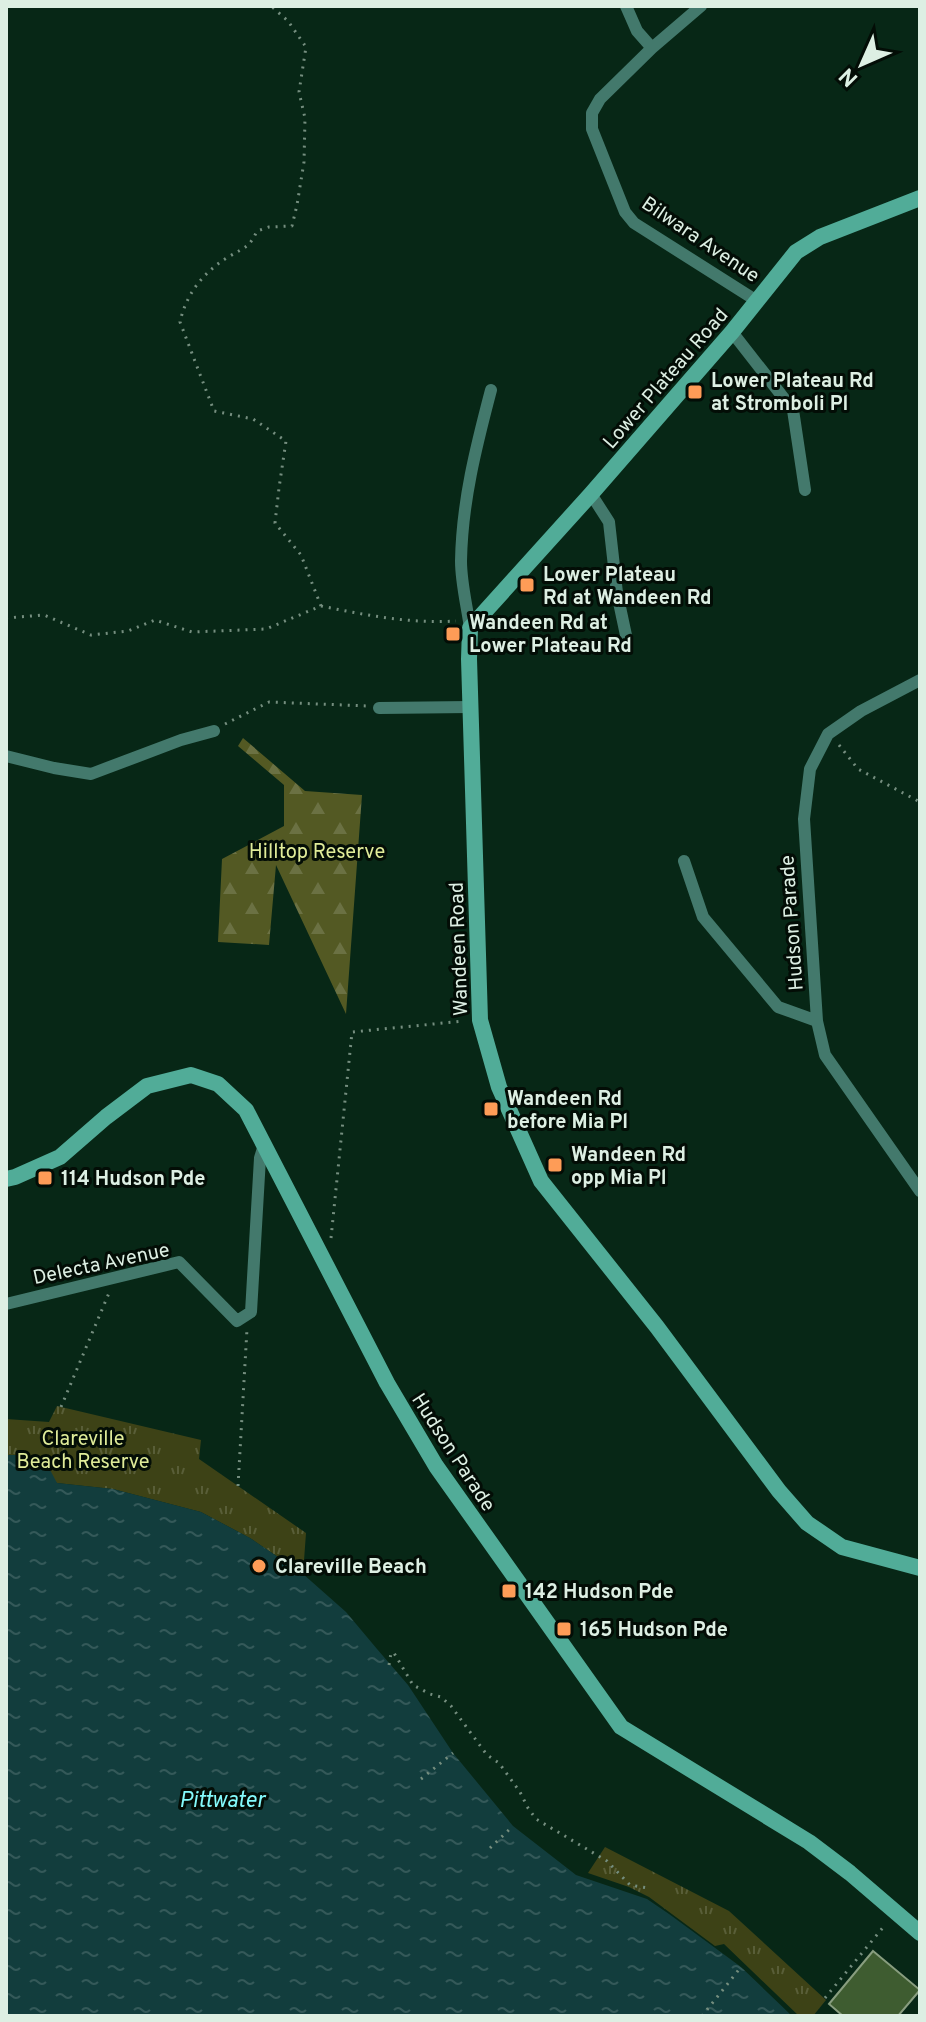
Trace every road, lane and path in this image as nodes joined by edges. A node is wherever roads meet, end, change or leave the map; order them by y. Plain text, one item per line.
1 (271, 6) edge
2 (626, 6) edge
3 (701, 6) edge
4 (652, 48) junction
5 (920, 198) edge
6 (757, 301) junction
7 (732, 332) junction
8 (491, 390) dead end
9 (805, 490) dead end
10 (591, 494) junction
11 (321, 606) junction
12 (6, 618) edge
13 (469, 624) junction
14 (627, 640) dead end
15 (920, 680) edge
16 (470, 707) junction
17 (379, 708) joint
18 (214, 731) joint
19 (829, 733) junction
20 (6, 756) edge
21 (920, 802) edge
22 (684, 861) dead end
23 (480, 1020) junction
24 (817, 1021) junction
25 (264, 1145) junction
26 (6, 1179) edge
27 (920, 1191) edge
28 (331, 1237) dead end
29 (115, 1278) junction
30 (6, 1304) edge
31 (241, 1318) junction
32 (61, 1407) dead end
33 (238, 1486) dead end
34 (920, 1568) edge
35 (389, 1665) dead end
36 (453, 1753) dead end
37 (421, 1779) dead end
38 (513, 1826) dead end
39 (490, 1848) dead end
40 (648, 1888) dead end
41 (888, 1922) dead end
42 (920, 1933) edge
43 (741, 1967) dead end
44 (825, 1998) dead end
45 (702, 2016) edge

1 - 11 path
2 - 4 street
3 - 4 street
4 - 6 street, Bilwara Avenue
5 - 6 street, Lower Plateau Road
6 - 7 street, Lower Plateau Road
7 - 9 street
7 - 10 street, Lower Plateau Road
8 - 13 street, Wandeen Road
10 - 13 street, Lower Plateau Road
10 - 14 street
11 - 12 path
11 - 13 path
13 - 16 street, Wandeen Road
15 - 19 street, Hudson Parade
16 - 17 street
16 - 23 street, Wandeen Road
17 - 18 path
18 - 20 street
19 - 21 path
19 - 24 street, Hudson Parade
22 - 24 street
23 - 28 path
23 - 34 street, Wandeen Road
24 - 27 street, Hudson Parade
25 - 26 street, Hudson Parade
25 - 31 street
25 - 42 street, Hudson Parade
29 - 30 street, Delecta Avenue
29 - 31 street, Delecta Avenue
29 - 32 path
31 - 33 path
35 - 40 path
36 - 37 path
38 - 39 path
41 - 44 path
43 - 45 path

